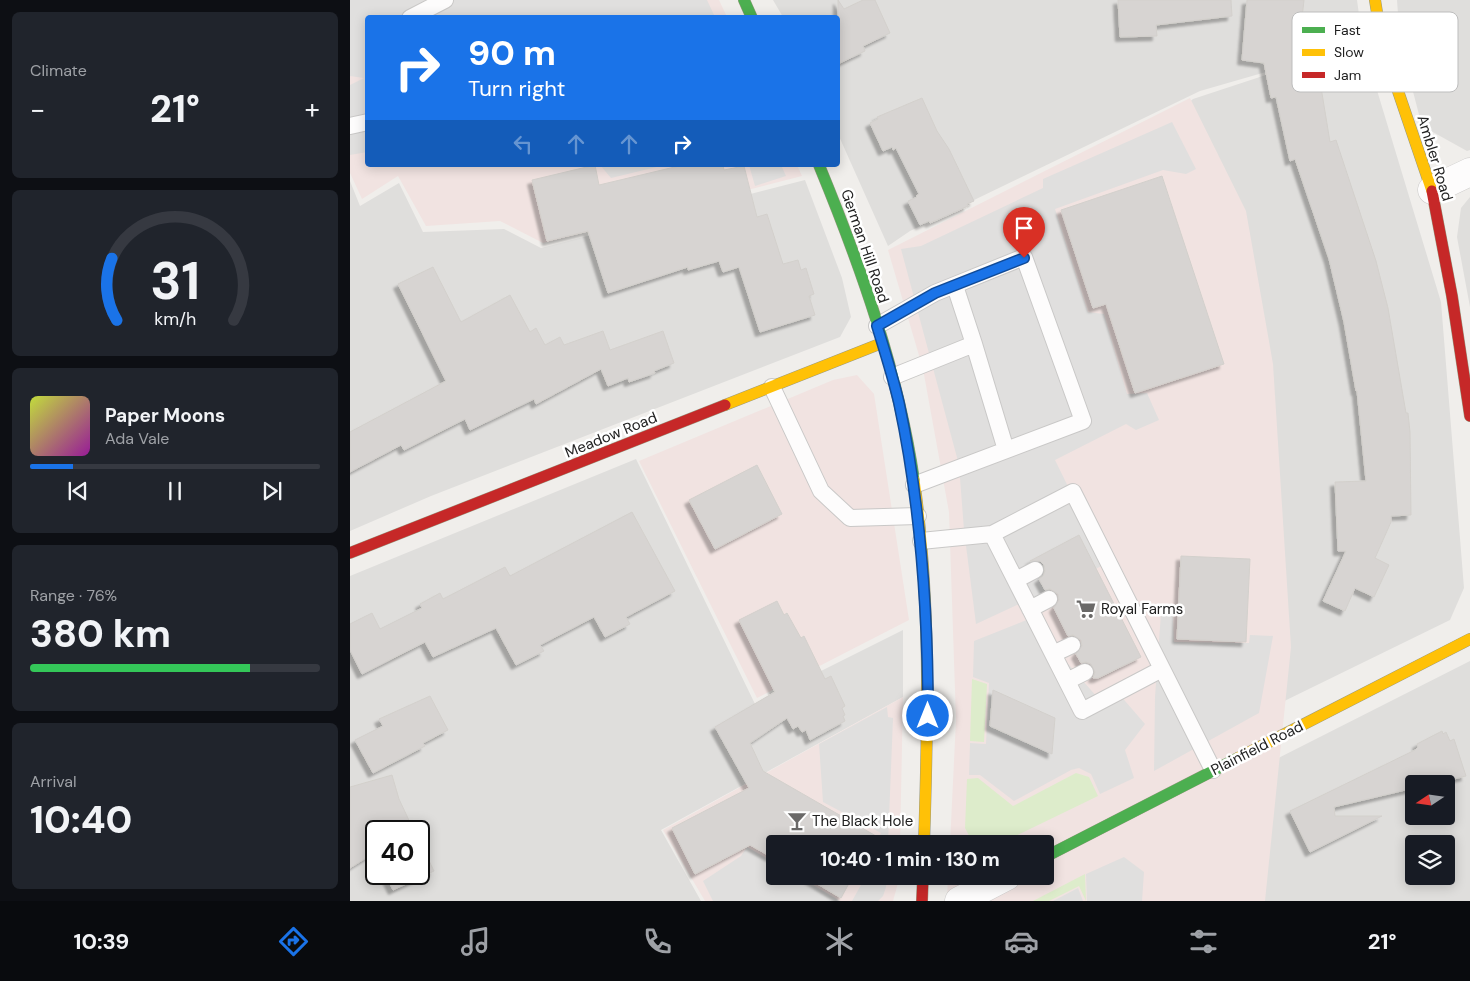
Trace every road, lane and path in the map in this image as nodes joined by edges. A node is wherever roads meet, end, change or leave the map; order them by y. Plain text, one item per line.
1 (445, 0) edge
2 (744, 0) edge
3 (416, 15) edge
4 (751, 15) edge
5 (1398, 92) edge
6 (365, 123) edge
7 (350, 126) edge
8 (821, 167) edge
9 (1470, 172) edge
10 (1432, 190) junction
11 (954, 286) junction
12 (877, 326) junction
13 (882, 343) junction
14 (974, 344) junction
15 (892, 377) junction
16 (772, 387) junction
17 (1470, 416) edge
18 (1006, 450) junction
19 (914, 484) junction
20 (918, 516) junction
21 (992, 534) junction
22 (920, 541) junction
23 (350, 553) edge
24 (1035, 570) dead end
25 (1016, 580) junction
26 (1049, 599) dead end
27 (1030, 608) junction
28 (1470, 639) edge
29 (1072, 645) dead end
30 (1053, 654) junction
31 (1162, 669) junction
32 (1085, 672) dead end
33 (1067, 681) junction
34 (1214, 770) junction
35 (924, 835) edge
36 (1054, 852) edge
37 (923, 885) edge
38 (990, 885) edge
39 (922, 901) edge
40 (959, 901) edge

1 - 3 lane
2 - 4 street
5 - 10 street, Ambler Road
6 - 7 lane
8 - 12 street, German Hill Road
9 - 10 street
10 - 17 street, Ambler Road
11 - 12 lane
11 - 14 lane
11 - 18 lane
12 - 13 street, German Hill Road
13 - 15 street, German Hill Road
13 - 16 street, Meadow Road
14 - 15 lane
14 - 18 lane
15 - 19 street, German Hill Road
16 - 20 lane
16 - 23 street, Meadow Road
18 - 19 lane
19 - 20 street, German Hill Road
20 - 22 street, German Hill Road
21 - 22 lane
21 - 25 lane
21 - 31 lane
22 - 35 street, German Hill Road
24 - 25 lane
25 - 27 lane
26 - 27 lane
27 - 30 lane
28 - 34 street, Plainfield Road
29 - 30 lane
30 - 33 lane
31 - 33 lane
31 - 34 lane
32 - 33 lane
34 - 36 street, Plainfield Road
37 - 39 street
38 - 40 street

